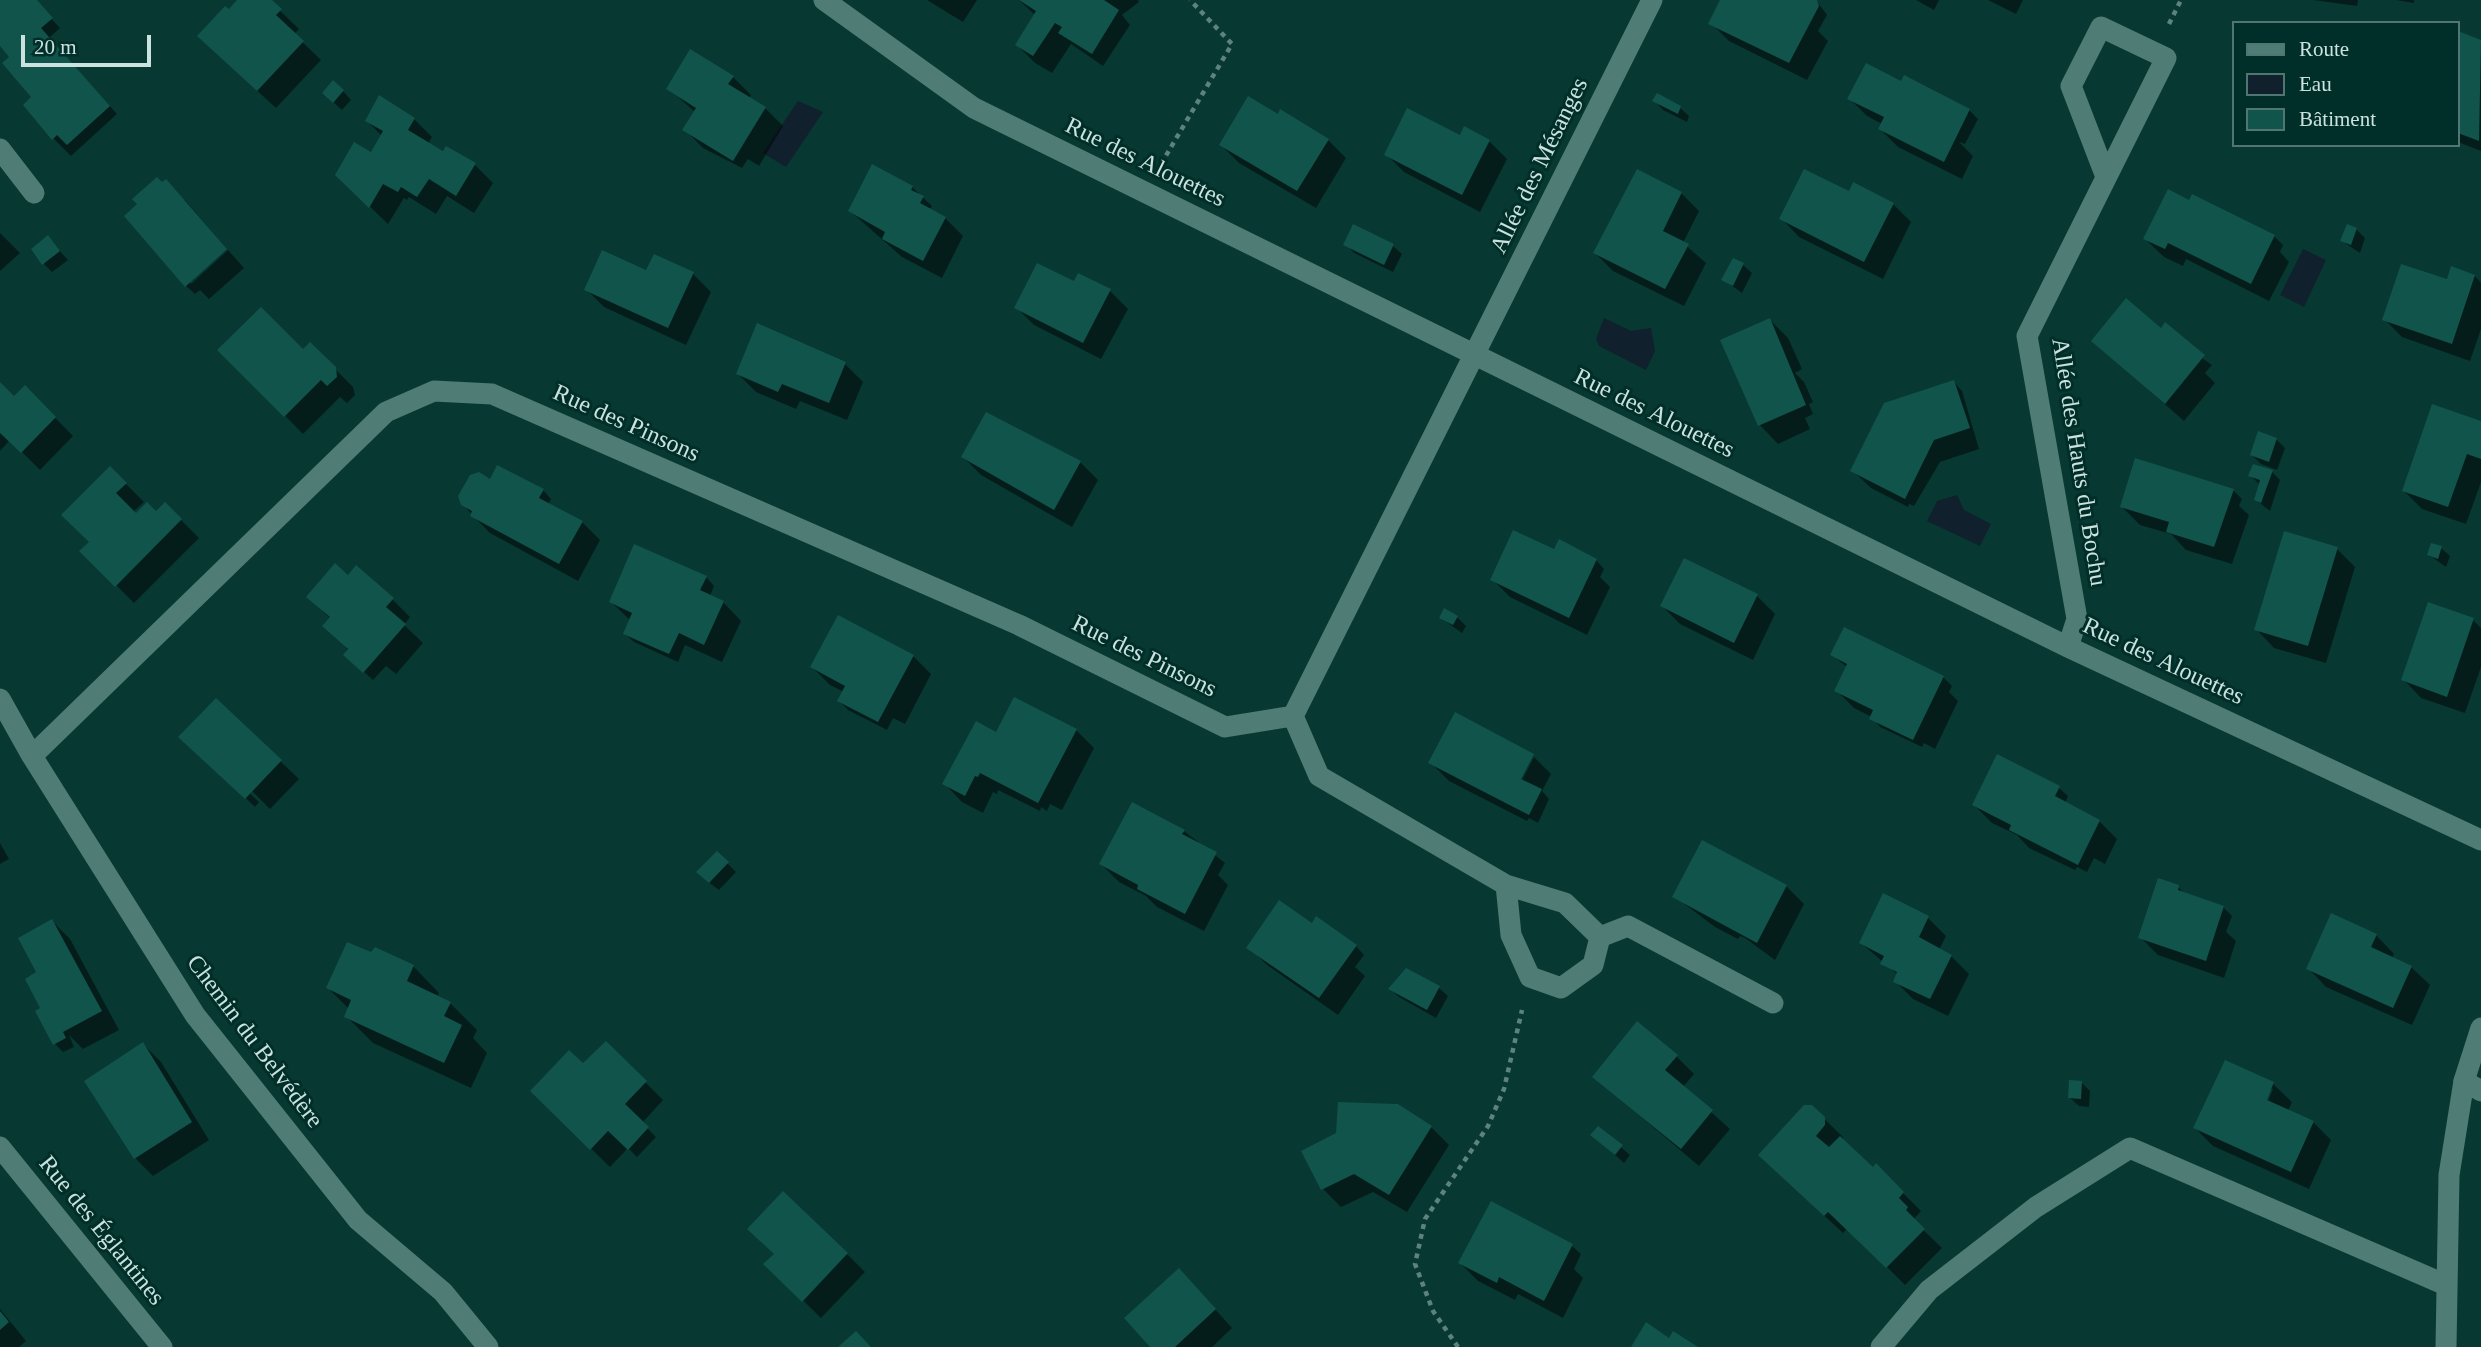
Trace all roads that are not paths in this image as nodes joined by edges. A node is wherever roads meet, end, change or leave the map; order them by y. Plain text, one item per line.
1 (824, 0) edge
2 (1652, 0) edge
3 (0, 149) edge
4 (2106, 177) junction
5 (34, 193) dead end
6 (1475, 356) junction
7 (2068, 647) junction
8 (0, 699) edge
9 (1293, 716) junction
10 (32, 756) junction
11 (2481, 840) edge
12 (1506, 886) junction
13 (1600, 937) junction
14 (1773, 1003) dead end
15 (2481, 1028) edge
16 (2473, 1086) edge
17 (0, 1147) edge
18 (2446, 1285) junction
19 (162, 1347) edge
20 (488, 1347) edge
21 (1881, 1347) edge
22 (2446, 1347) edge

1 - 6 street, Rue des Alouettes
2 - 6 street, Allée des Mésanges
3 - 5 street
4 - 4 street, Allée des Hauts du Bochu
4 - 7 street, Allée des Hauts du Bochu
6 - 7 street, Rue des Alouettes
6 - 9 street
7 - 11 street, Rue des Alouettes
8 - 10 street, Chemin du Belvédère
9 - 10 street, Rue des Pinsons
9 - 12 street
10 - 20 street, Chemin du Belvédère
12 - 13 street
12 - 13 street
13 - 14 street
15 - 16 street
16 - 18 street
17 - 19 street, Rue des Églantines
18 - 21 street
18 - 22 street

